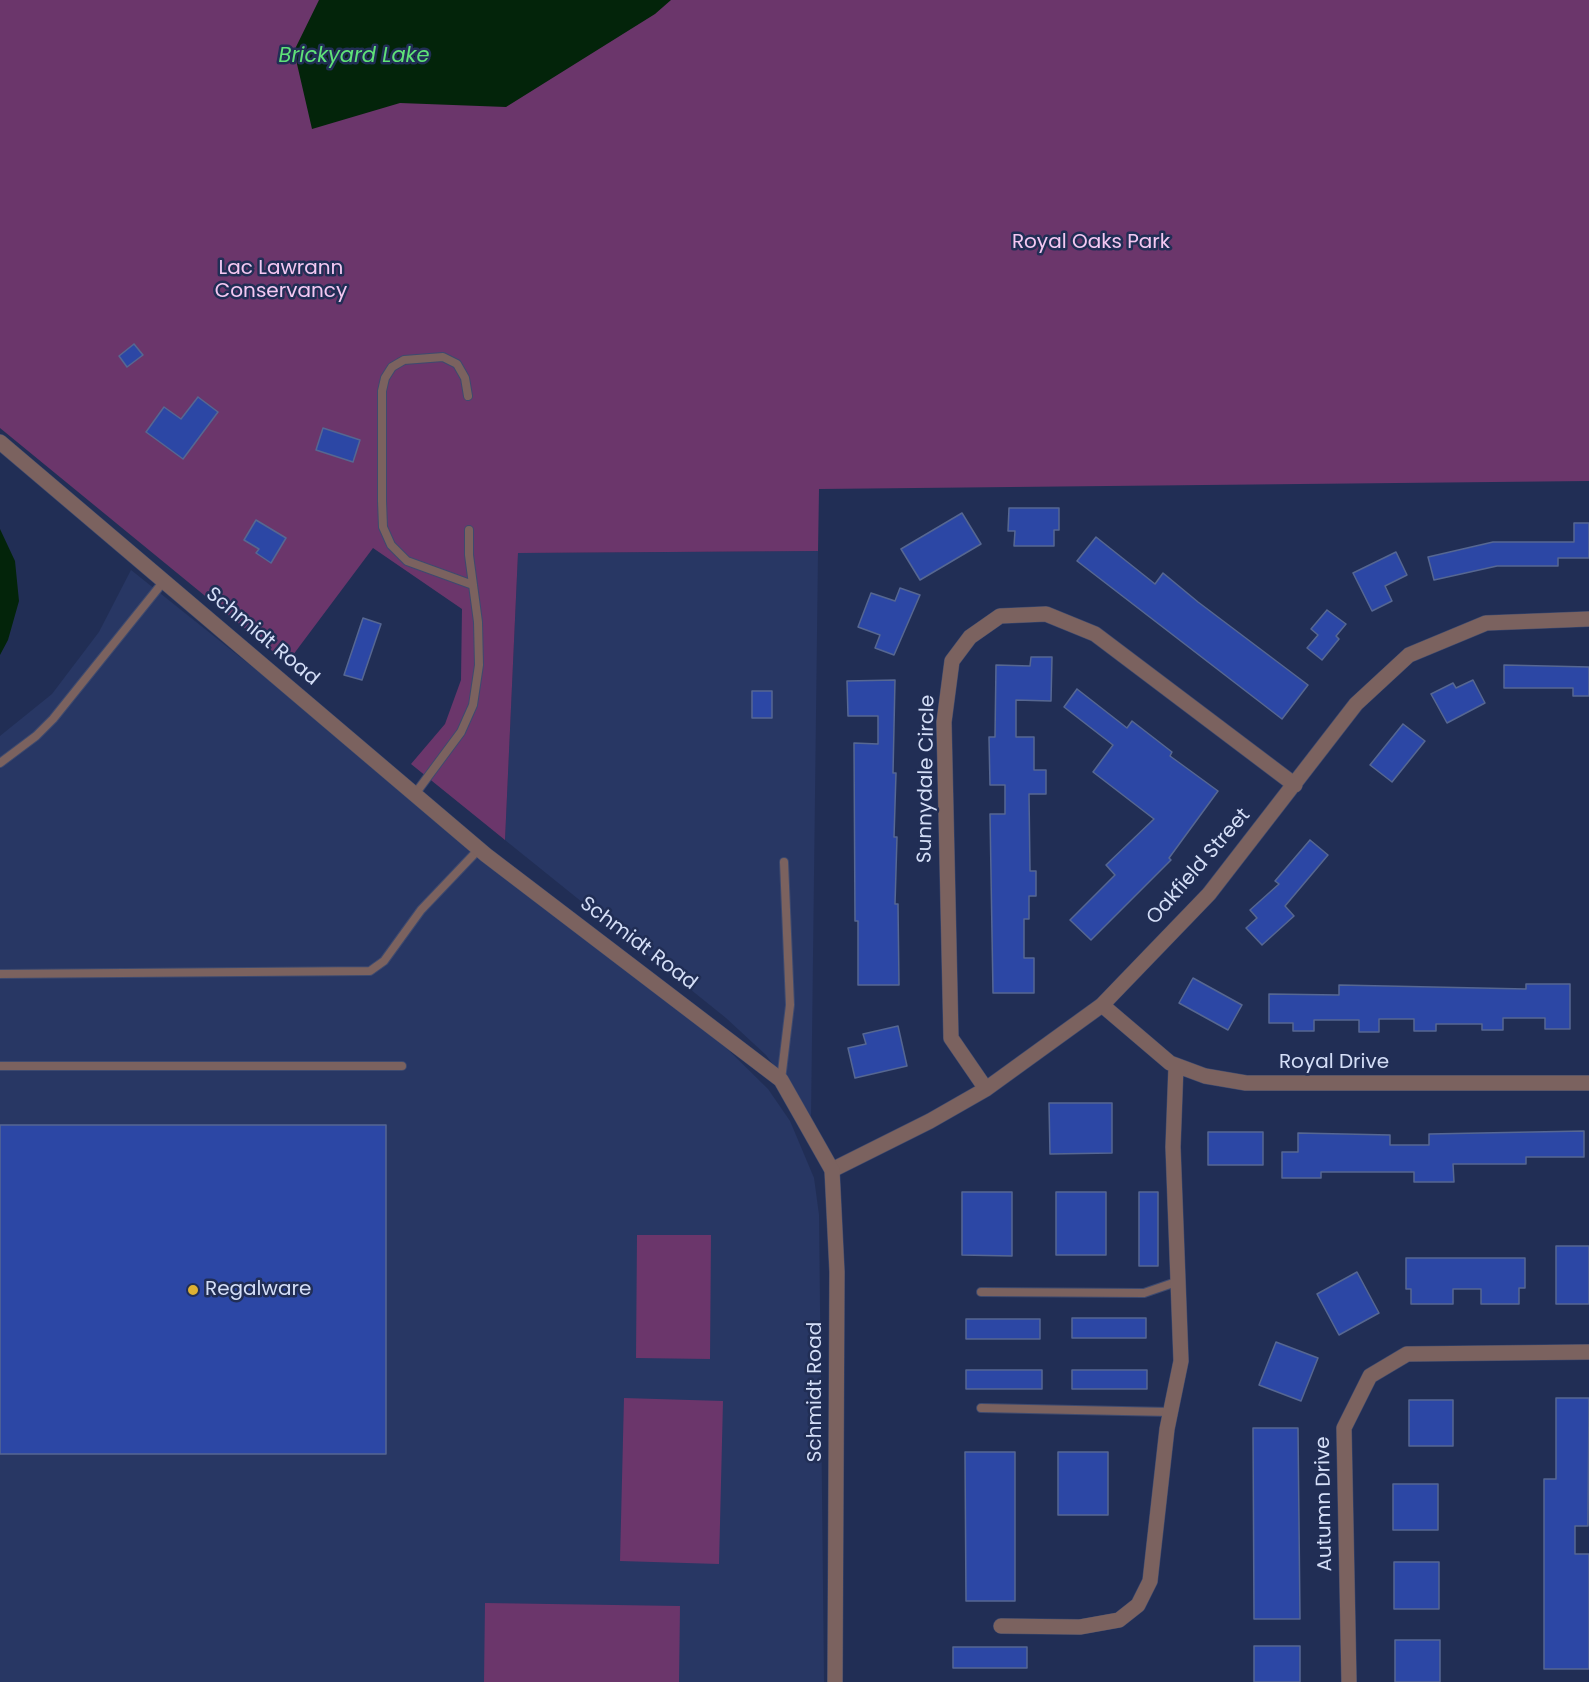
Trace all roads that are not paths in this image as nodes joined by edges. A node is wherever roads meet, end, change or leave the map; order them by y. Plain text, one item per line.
1 (468, 396) dead end
2 (0, 442) edge
3 (469, 531) dead end
4 (164, 581) junction
5 (473, 585) junction
6 (1589, 619) edge
7 (0, 764) edge
8 (1295, 785) junction
9 (415, 794) junction
10 (479, 849) junction
11 (784, 862) dead end
12 (0, 974) edge
13 (1102, 1005) junction
14 (1176, 1065) junction
15 (0, 1066) edge
16 (402, 1066) dead end
17 (781, 1080) junction
18 (1589, 1083) edge
19 (986, 1089) junction
20 (832, 1170) junction
21 (1179, 1281) junction
22 (981, 1292) dead end
23 (1589, 1352) edge
24 (981, 1408) dead end
25 (1170, 1412) junction
26 (1001, 1626) dead end
27 (835, 1682) edge
28 (1349, 1682) edge

1 - 5 lane
2 - 4 street, Schmidt Road
3 - 5 lane
4 - 7 lane
4 - 9 street, Schmidt Road
5 - 9 lane
6 - 8 street, Oakfield Street
8 - 13 street, Oakfield Street
8 - 19 street, Sunnydale Circle
9 - 10 street, Schmidt Road
10 - 12 lane
10 - 17 street, Schmidt Road
11 - 17 lane
13 - 14 street, Royal Drive
13 - 19 street, Oakfield Street
14 - 18 street, Royal Drive
14 - 21 street
15 - 16 lane
17 - 20 street, Schmidt Road
19 - 20 street, Oakfield Street
20 - 27 street, Schmidt Road
21 - 22 lane
21 - 25 street
23 - 28 street, Autumn Drive
24 - 25 lane
25 - 26 street

